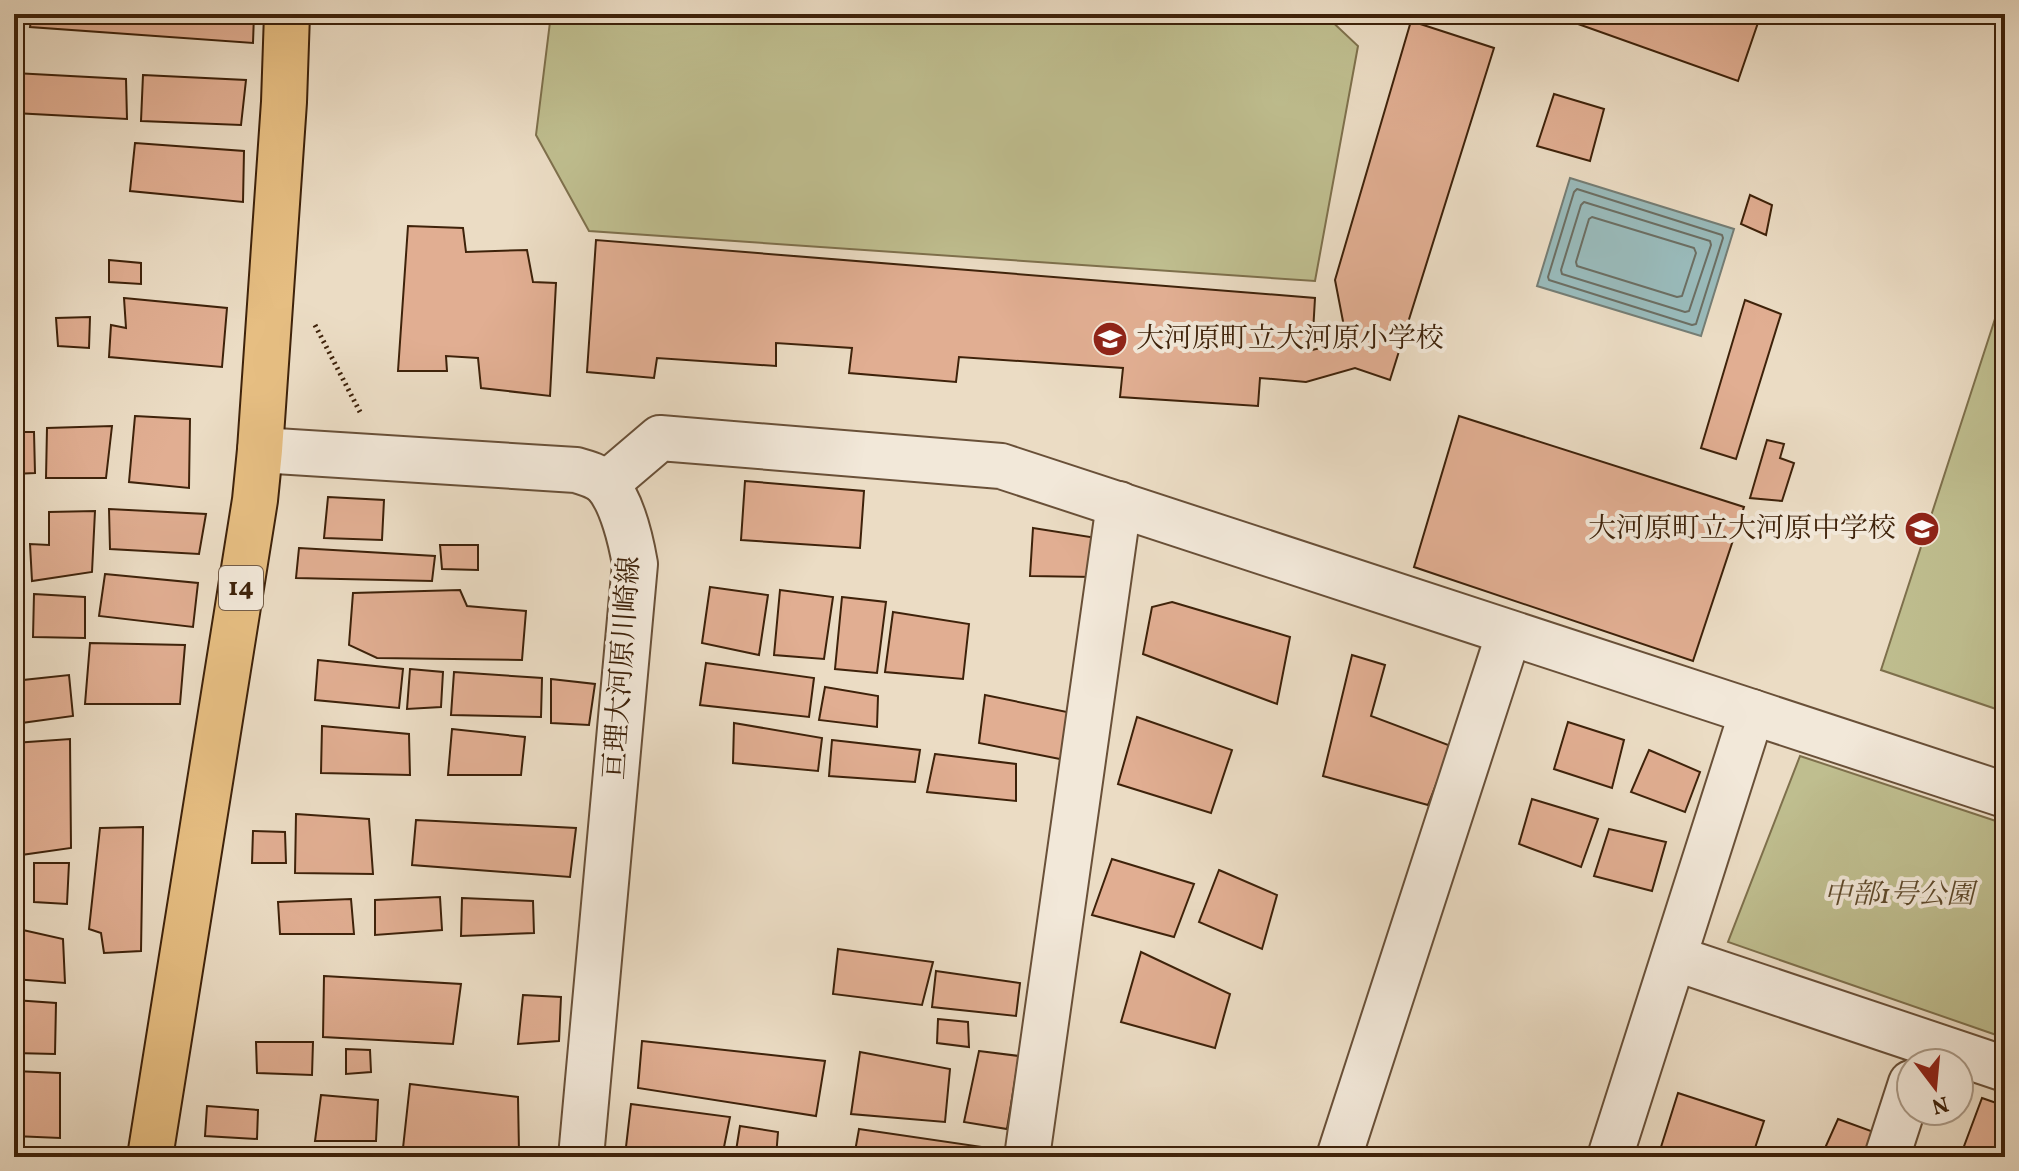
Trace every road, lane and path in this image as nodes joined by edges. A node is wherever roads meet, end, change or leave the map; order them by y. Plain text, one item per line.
1 (287, 14) edge
2 (260, 450) junction
3 (606, 484) junction
4 (1119, 504) junction
5 (1509, 633) junction
6 (1752, 712) junction
7 (2005, 795) edge
8 (1674, 958) junction
9 (1908, 1047) edge
10 (1975, 1063) edge
11 (2005, 1069) edge
12 (1897, 1127) edge
13 (150, 1157) edge
14 (581, 1157) edge
15 (1027, 1157) edge
16 (1339, 1157) edge
17 (1610, 1157) edge
18 (1887, 1157) edge

1 - 2 main road, 14
2 - 3 street
2 - 13 main road, 14
3 - 4 street
3 - 14 street, 亘理大河原川崎線
4 - 5 street
4 - 15 street
5 - 6 street
5 - 16 street
6 - 7 street
6 - 8 street
8 - 9 street
8 - 17 street
10 - 11 street
12 - 18 street

